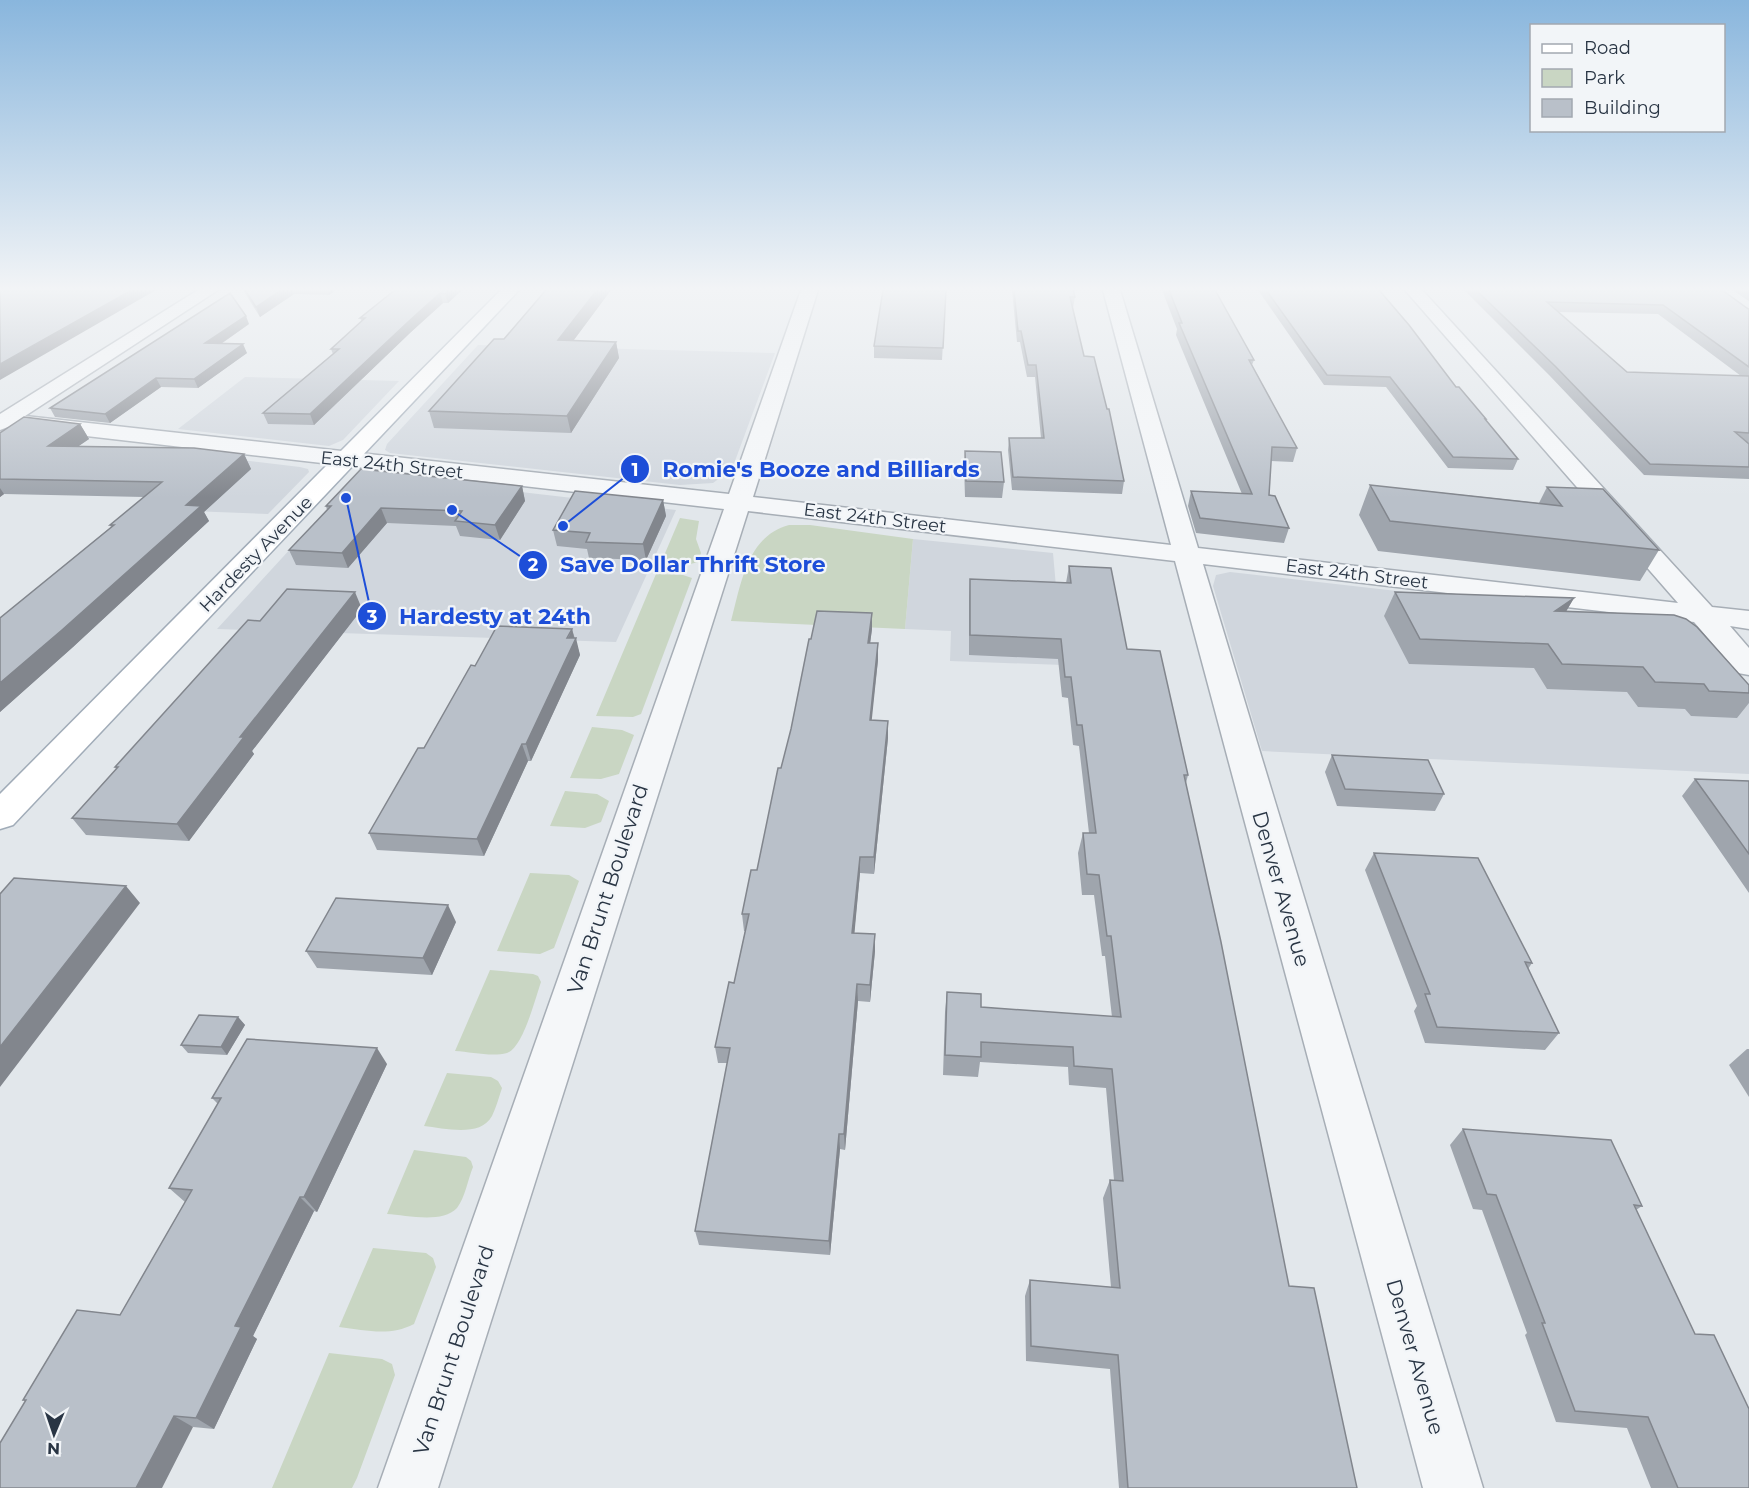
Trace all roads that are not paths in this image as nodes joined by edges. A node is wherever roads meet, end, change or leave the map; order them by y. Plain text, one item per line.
1 (99, 359) edge
2 (444, 359) edge
3 (786, 359) edge
4 (1131, 359) edge
5 (1475, 359) edge
6 (1, 421) edge
7 (348, 460) junction
8 (738, 502) junction
9 (1185, 554) junction
10 (1703, 615) junction
11 (1749, 620) edge
12 (1749, 666) edge
13 (0, 816) edge
14 (408, 1488) edge
15 (1453, 1488) edge

1 - 6 street
2 - 7 main road, Hardesty Avenue
3 - 8 street, Van Brunt Boulevard
4 - 9 street, Denver Avenue
5 - 10 street
6 - 7 street, East 24th Street
7 - 8 street, East 24th Street
7 - 13 main road, Hardesty Avenue
8 - 9 street, East 24th Street
8 - 14 street, Van Brunt Boulevard
9 - 10 street, East 24th Street
9 - 15 street, Denver Avenue
10 - 11 street, East 24th Street
10 - 12 street

